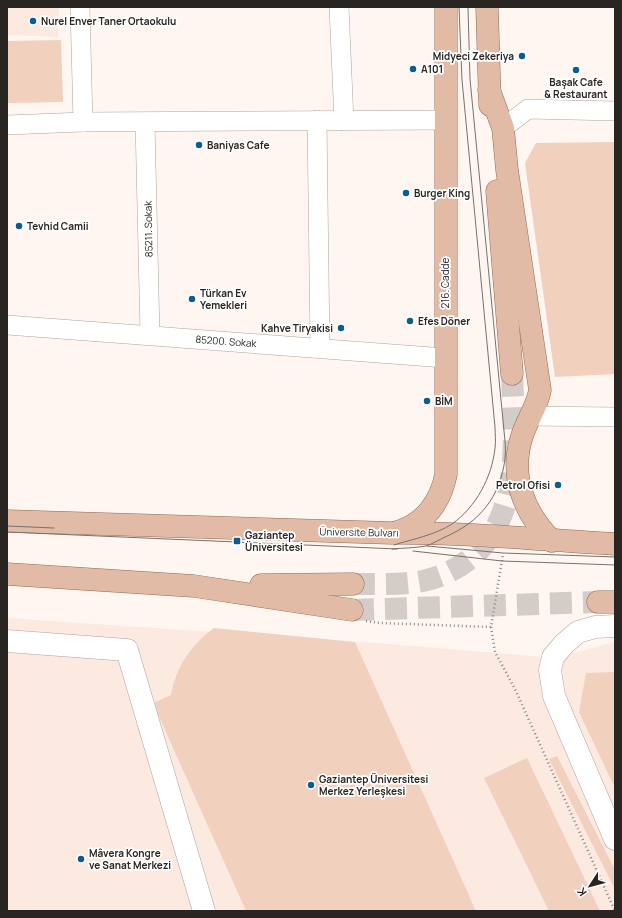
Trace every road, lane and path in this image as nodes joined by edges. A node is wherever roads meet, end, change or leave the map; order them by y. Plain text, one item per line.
1 (80, 7) edge
2 (339, 7) edge
3 (446, 7) edge
4 (487, 7) edge
5 (489, 90) junction
6 (615, 110) edge
7 (317, 120) junction
8 (447, 120) junction
9 (344, 121) junction
10 (83, 122) junction
11 (145, 122) junction
12 (7, 125) edge
13 (503, 128) junction
14 (7, 325) edge
15 (150, 335) junction
16 (320, 348) junction
17 (445, 358) junction
18 (512, 374) tunnel mouth
19 (530, 416) junction
20 (615, 417) edge
21 (7, 521) edge
22 (392, 533) junction
23 (552, 541) junction
24 (615, 544) edge
25 (7, 574) edge
26 (353, 584) tunnel mouth
27 (194, 586) junction
28 (352, 610) tunnel mouth
29 (615, 626) edge
30 (491, 627) dead end
31 (7, 641) edge
32 (615, 839) edge
33 (615, 910) edge
34 (204, 911) edge

1 - 10 street
2 - 9 street
3 - 8 main road, 216. Cadde
4 - 5 main road
5 - 13 main road
5 - 18 main road
6 - 13 street
7 - 9 street
7 - 11 street
7 - 16 street
8 - 9 street
8 - 17 main road, 216. Cadde
10 - 11 street
10 - 12 street
11 - 15 street, 85211. Sokak
13 - 19 main road
14 - 15 street, 85200. Sokak
15 - 16 street, 85200. Sokak
16 - 17 street, 85200. Sokak
17 - 22 main road, 216. Cadde
19 - 20 street
19 - 23 main road
21 - 22 main road, Üniversite Bulvarı
22 - 23 main road, Üniversite Bulvarı
23 - 24 main road, Üniversite Bulvarı
25 - 27 main road
26 - 27 main road
27 - 28 main road
29 - 32 street
30 - 33 path
31 - 34 street

